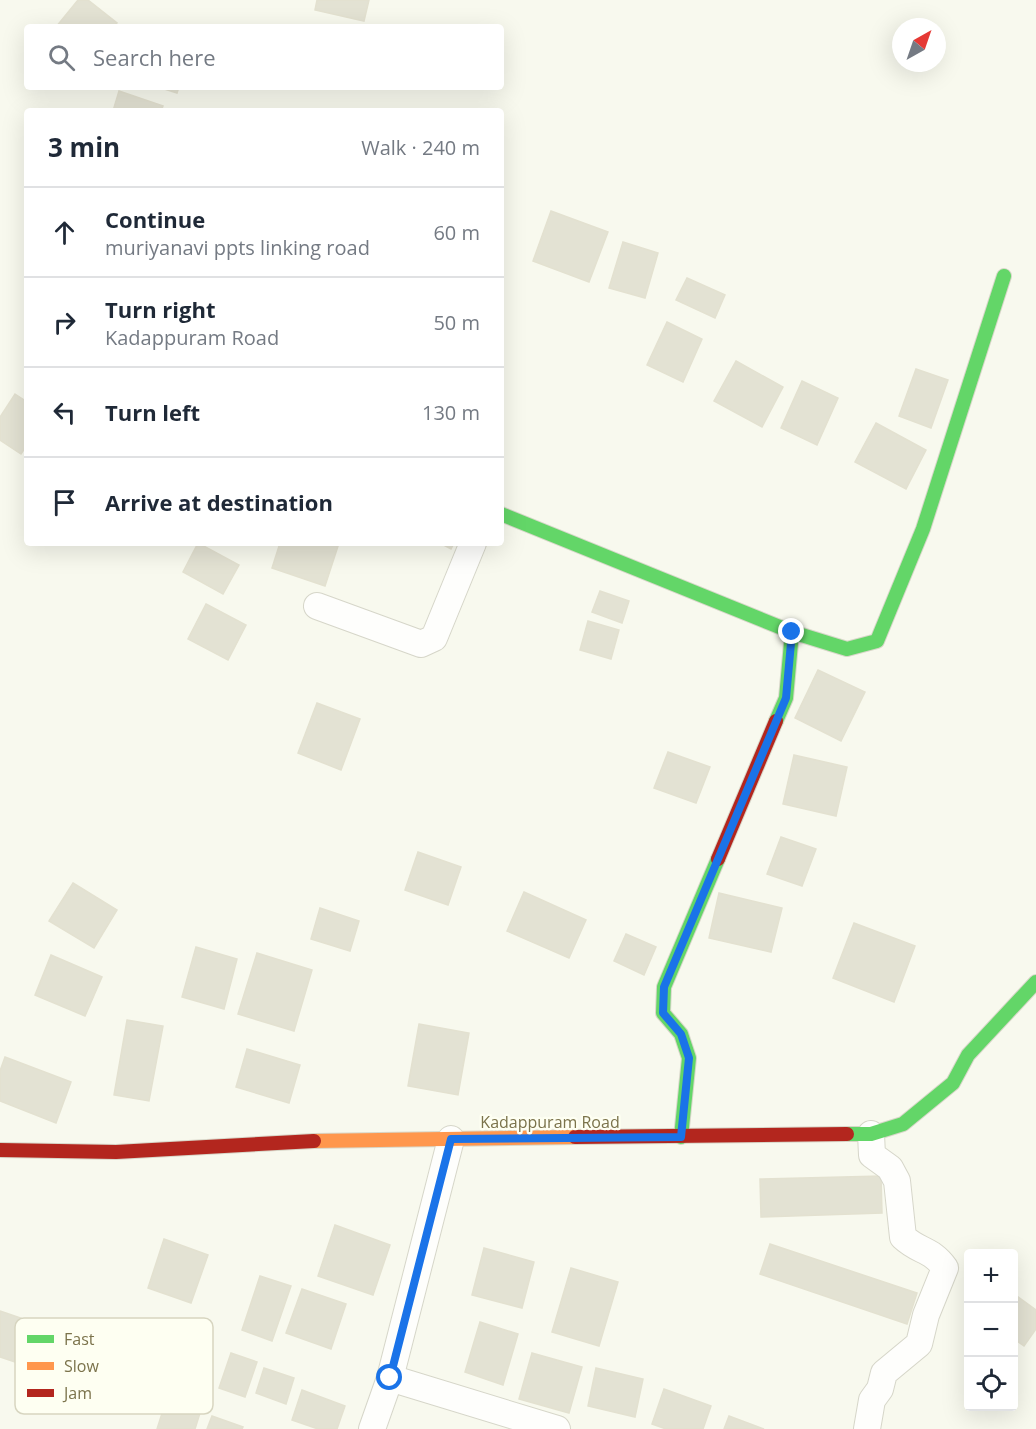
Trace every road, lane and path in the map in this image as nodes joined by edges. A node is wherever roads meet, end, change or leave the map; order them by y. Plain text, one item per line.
1 (1004, 276) dead end
2 (504, 515) edge
3 (471, 546) edge
4 (317, 606) dead end
5 (792, 632) junction
6 (1036, 982) edge
7 (871, 1134) junction
8 (681, 1137) junction
9 (451, 1139) junction
10 (0, 1150) edge
11 (390, 1378) junction
12 (372, 1429) edge
13 (557, 1429) edge
14 (867, 1429) edge

1 - 5 street
2 - 5 street
3 - 4 street
5 - 8 street
6 - 7 street, Kadappuram Road
7 - 8 street, Kadappuram Road
7 - 14 street
8 - 9 street, Kadappuram Road
9 - 10 street, Kadappuram Road
9 - 11 street
11 - 12 street
11 - 13 street

